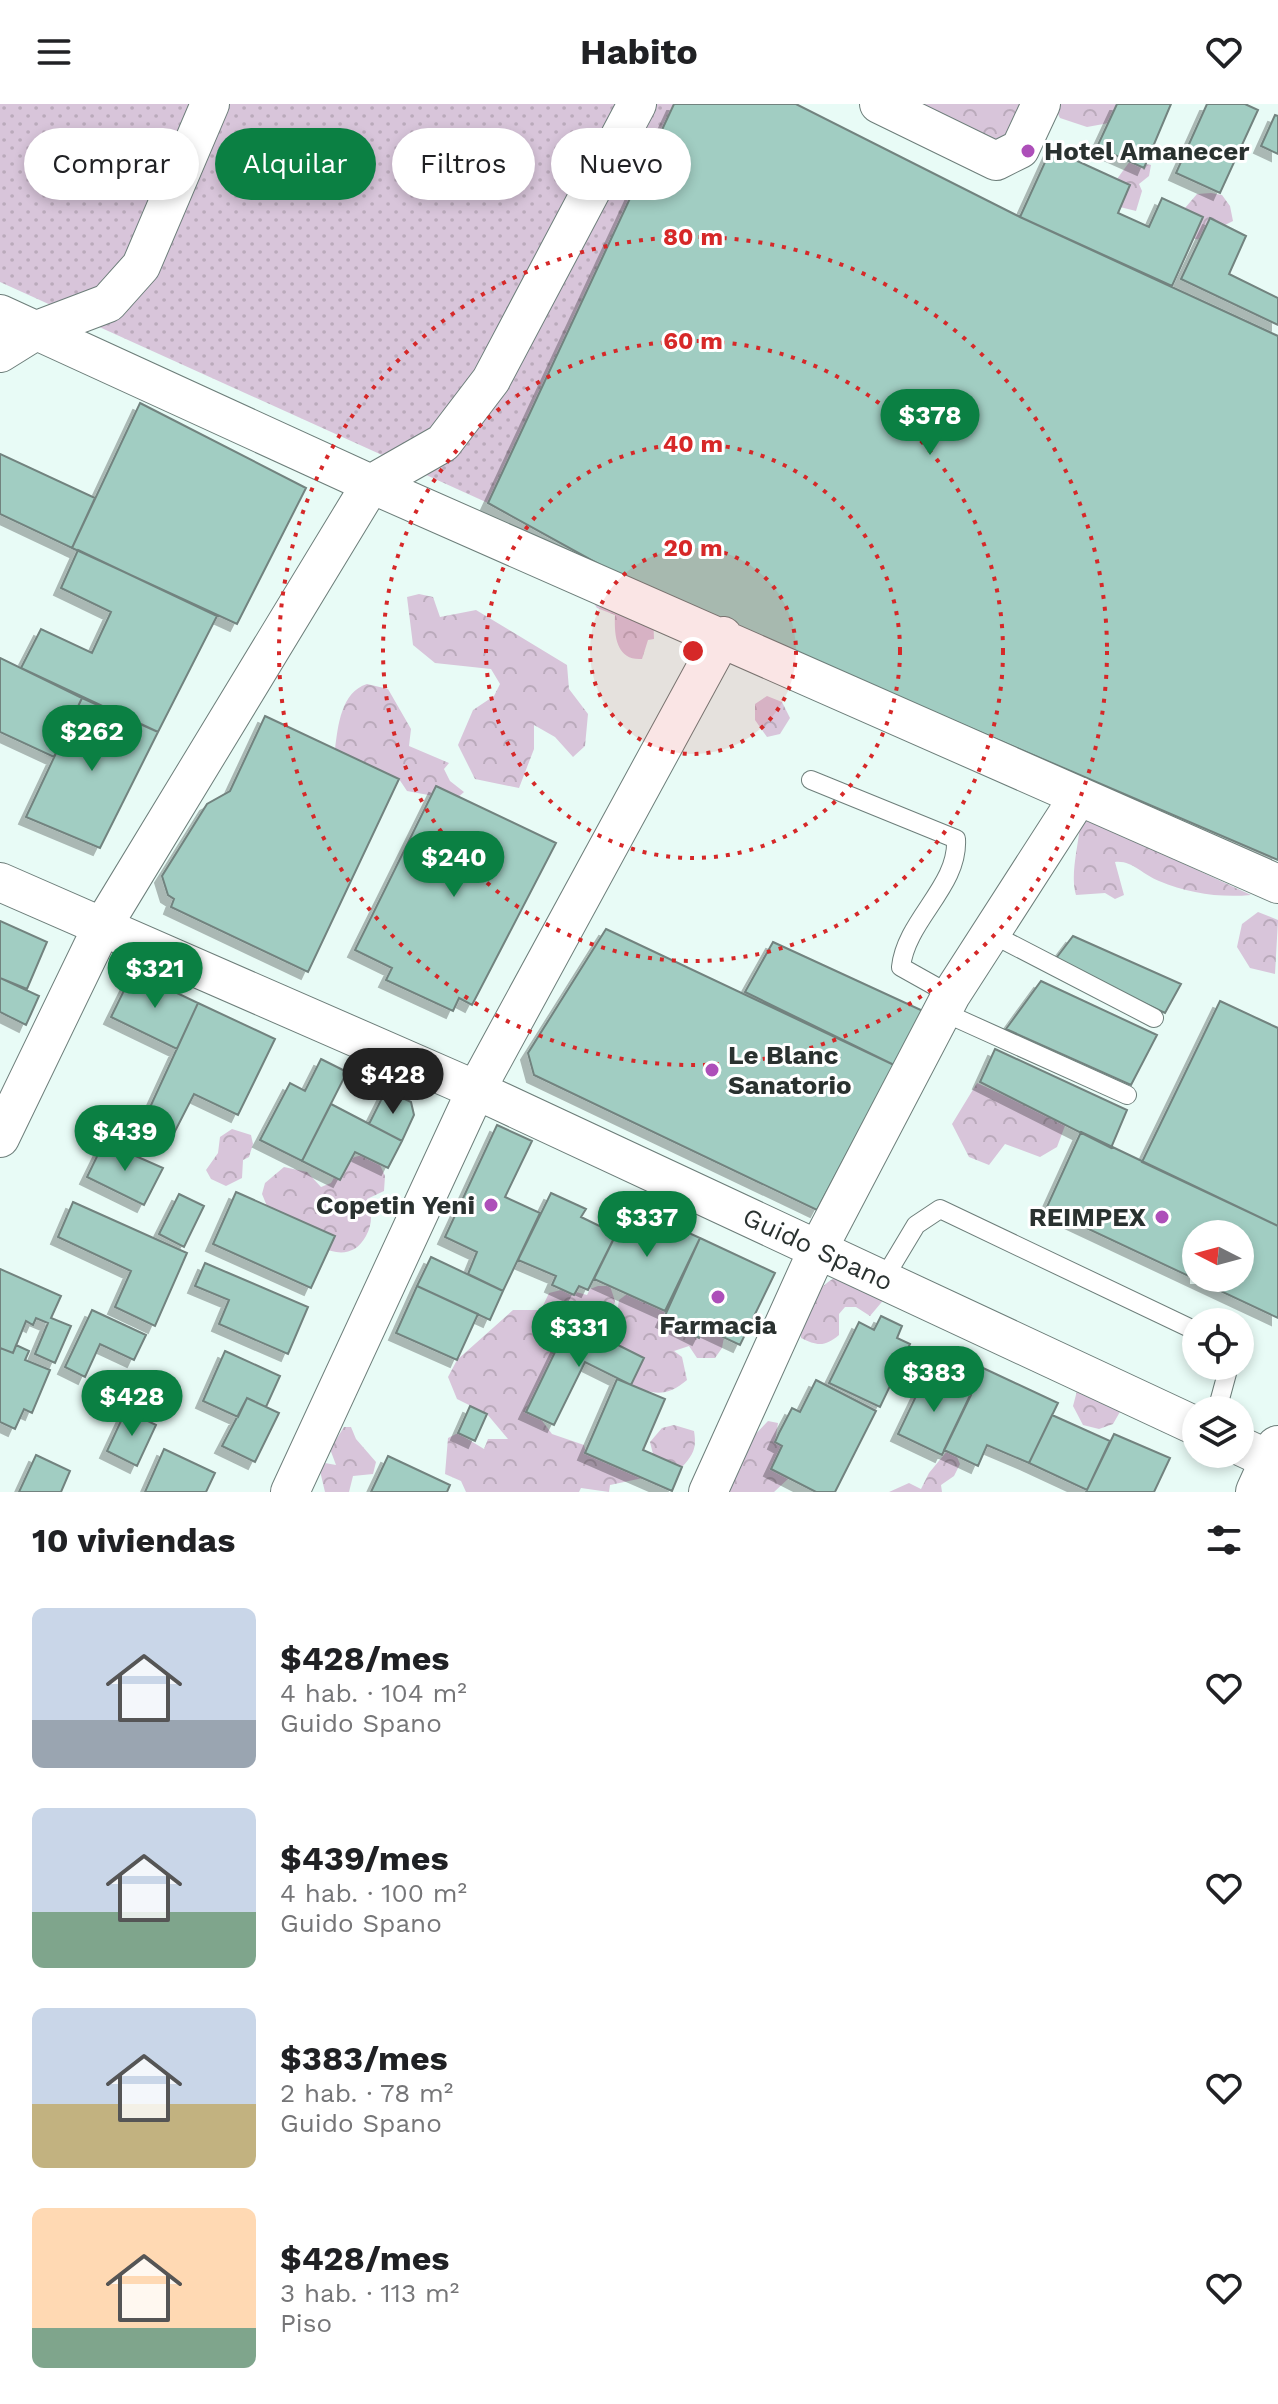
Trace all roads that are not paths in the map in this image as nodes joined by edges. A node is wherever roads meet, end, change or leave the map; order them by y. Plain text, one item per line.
1 (210, 104) edge
2 (637, 104) edge
3 (879, 104) edge
4 (1041, 104) edge
5 (0, 314) edge
6 (37, 330) junction
7 (0, 353) edge
8 (371, 484) junction
9 (723, 636) junction
10 (811, 780) dead end
11 (1079, 796) junction
12 (0, 882) edge
13 (1278, 884) edge
14 (102, 927) junction
15 (990, 933) junction
16 (947, 1003) junction
17 (1154, 1018) dead end
18 (476, 1090) junction
19 (1127, 1095) dead end
20 (0, 1138) edge
21 (818, 1249) junction
22 (883, 1280) junction
23 (1182, 1324) edge
24 (1182, 1419) edge
25 (290, 1492) edge
26 (708, 1492) edge

1 - 6 street
2 - 8 street
3 - 4 street
5 - 6 street
6 - 7 street
6 - 8 street
8 - 9 street
8 - 14 street
9 - 11 street
9 - 18 street
10 - 16 lane
11 - 13 street
11 - 15 street
12 - 14 street, Guido Spano
14 - 18 street, Guido Spano
14 - 20 street
15 - 16 street
15 - 17 lane
16 - 19 lane
16 - 21 street
18 - 21 street, Guido Spano
18 - 25 street
21 - 22 street, Guido Spano
21 - 26 street
22 - 23 lane
22 - 24 street, Guido Spano

